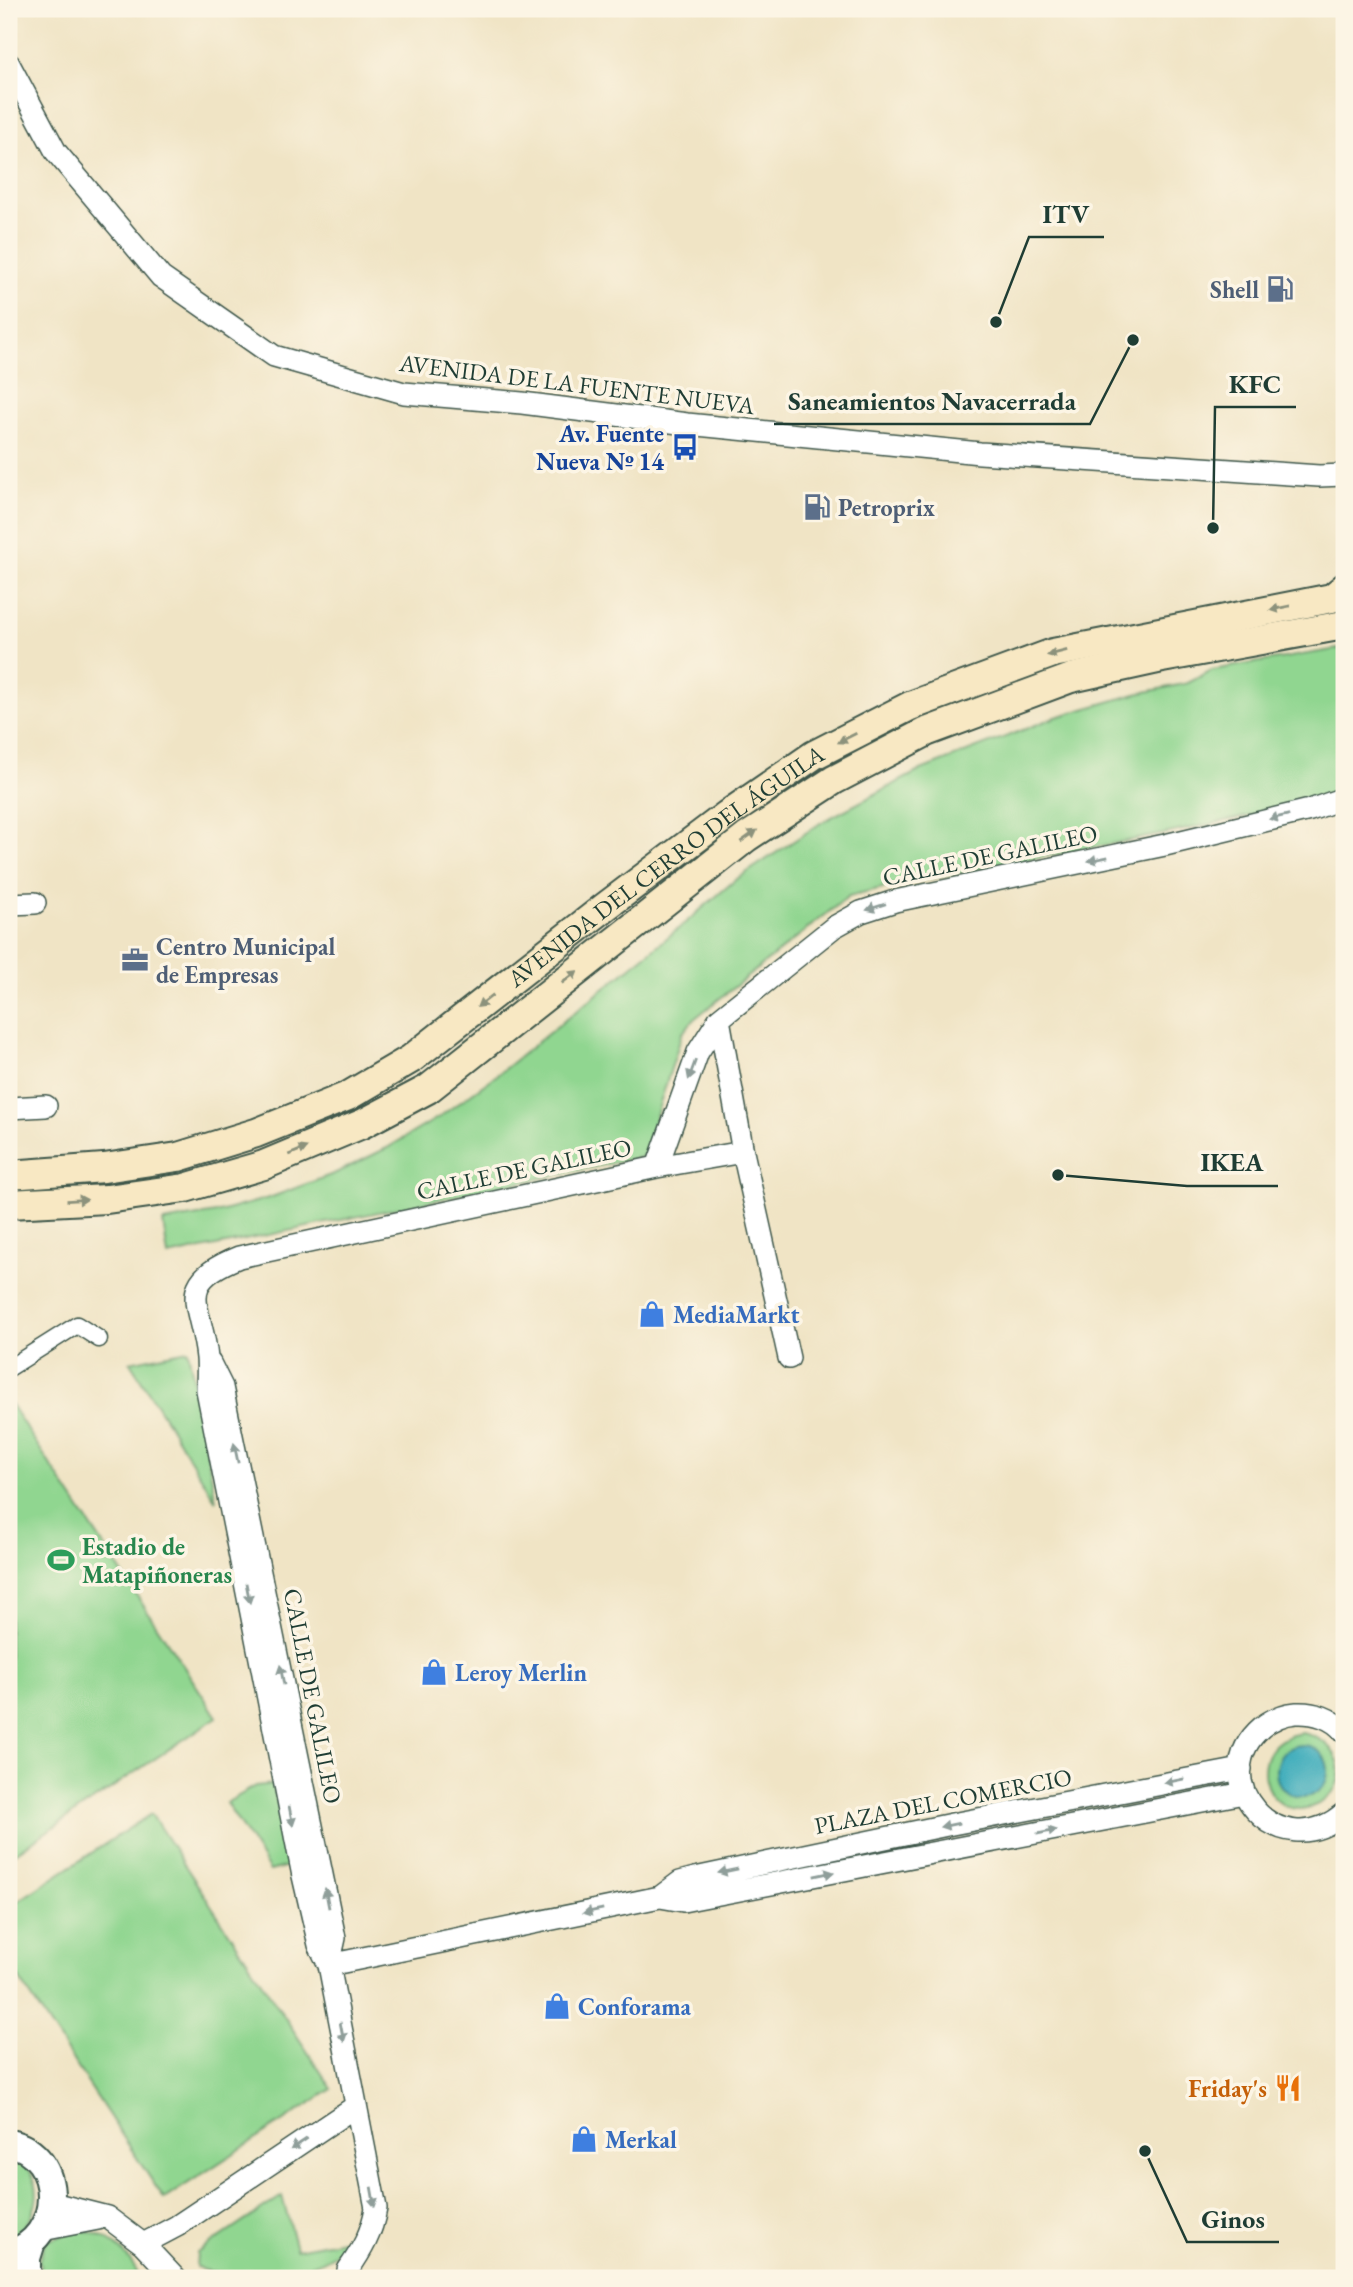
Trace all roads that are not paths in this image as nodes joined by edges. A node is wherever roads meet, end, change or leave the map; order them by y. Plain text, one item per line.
1 (9, 64) edge
2 (1344, 475) edge
3 (1320, 476) junction
4 (1344, 486) edge
5 (1344, 588) edge
6 (1344, 625) edge
7 (1344, 798) edge
8 (35, 903) dead end
9 (9, 904) edge
10 (719, 1019) junction
11 (46, 1106) dead end
12 (9, 1108) edge
13 (743, 1152) junction
14 (657, 1167) junction
15 (9, 1175) edge
16 (9, 1204) edge
17 (99, 1339) dead end
18 (789, 1358) dead end
19 (9, 1368) edge
20 (1344, 1732) edge
21 (1241, 1769) junction
22 (1244, 1793) junction
23 (1344, 1813) edge
24 (660, 1897) junction
25 (329, 1965) junction
26 (356, 2106) junction
27 (9, 2143) edge
28 (52, 2203) junction
29 (107, 2217) junction
30 (28, 2242) edge
31 (143, 2244) junction
32 (348, 2270) dead end
33 (27, 2278) edge
34 (175, 2278) edge

1 - 3 street, AVENIDA DE LA FUENTE NUEVA
2 - 3 street, AVENIDA DE LA FUENTE NUEVA
3 - 4 street, AVENIDA DE LA FUENTE NUEVA
5 -> 15 main road, AVENIDA DEL CERRO DEL ÁGUILA
16 -> 6 main road, AVENIDA DEL CERRO DEL ÁGUILA
7 -> 10 street, CALLE DE GALILEO
8 - 9 street
10 - 13 street
10 -> 14 street, CALLE DE GALILEO
11 - 12 street
13 - 14 street
13 - 18 street
14 - 25 street, CALLE DE GALILEO
17 - 19 street
20 - 21 street
21 - 22 street
21 -> 24 street, PLAZA DEL COMERCIO
22 - 23 street
24 -> 22 street, PLAZA DEL COMERCIO
24 -> 25 street, PLAZA DEL COMERCIO
25 -> 26 street, CALLE DE GALILEO
26 -> 31 street
26 -> 32 street, CALLE DE GALILEO
27 - 28 street
28 - 29 street
28 - 30 street
29 - 30 street
29 - 31 street
30 - 33 street
31 - 34 street

